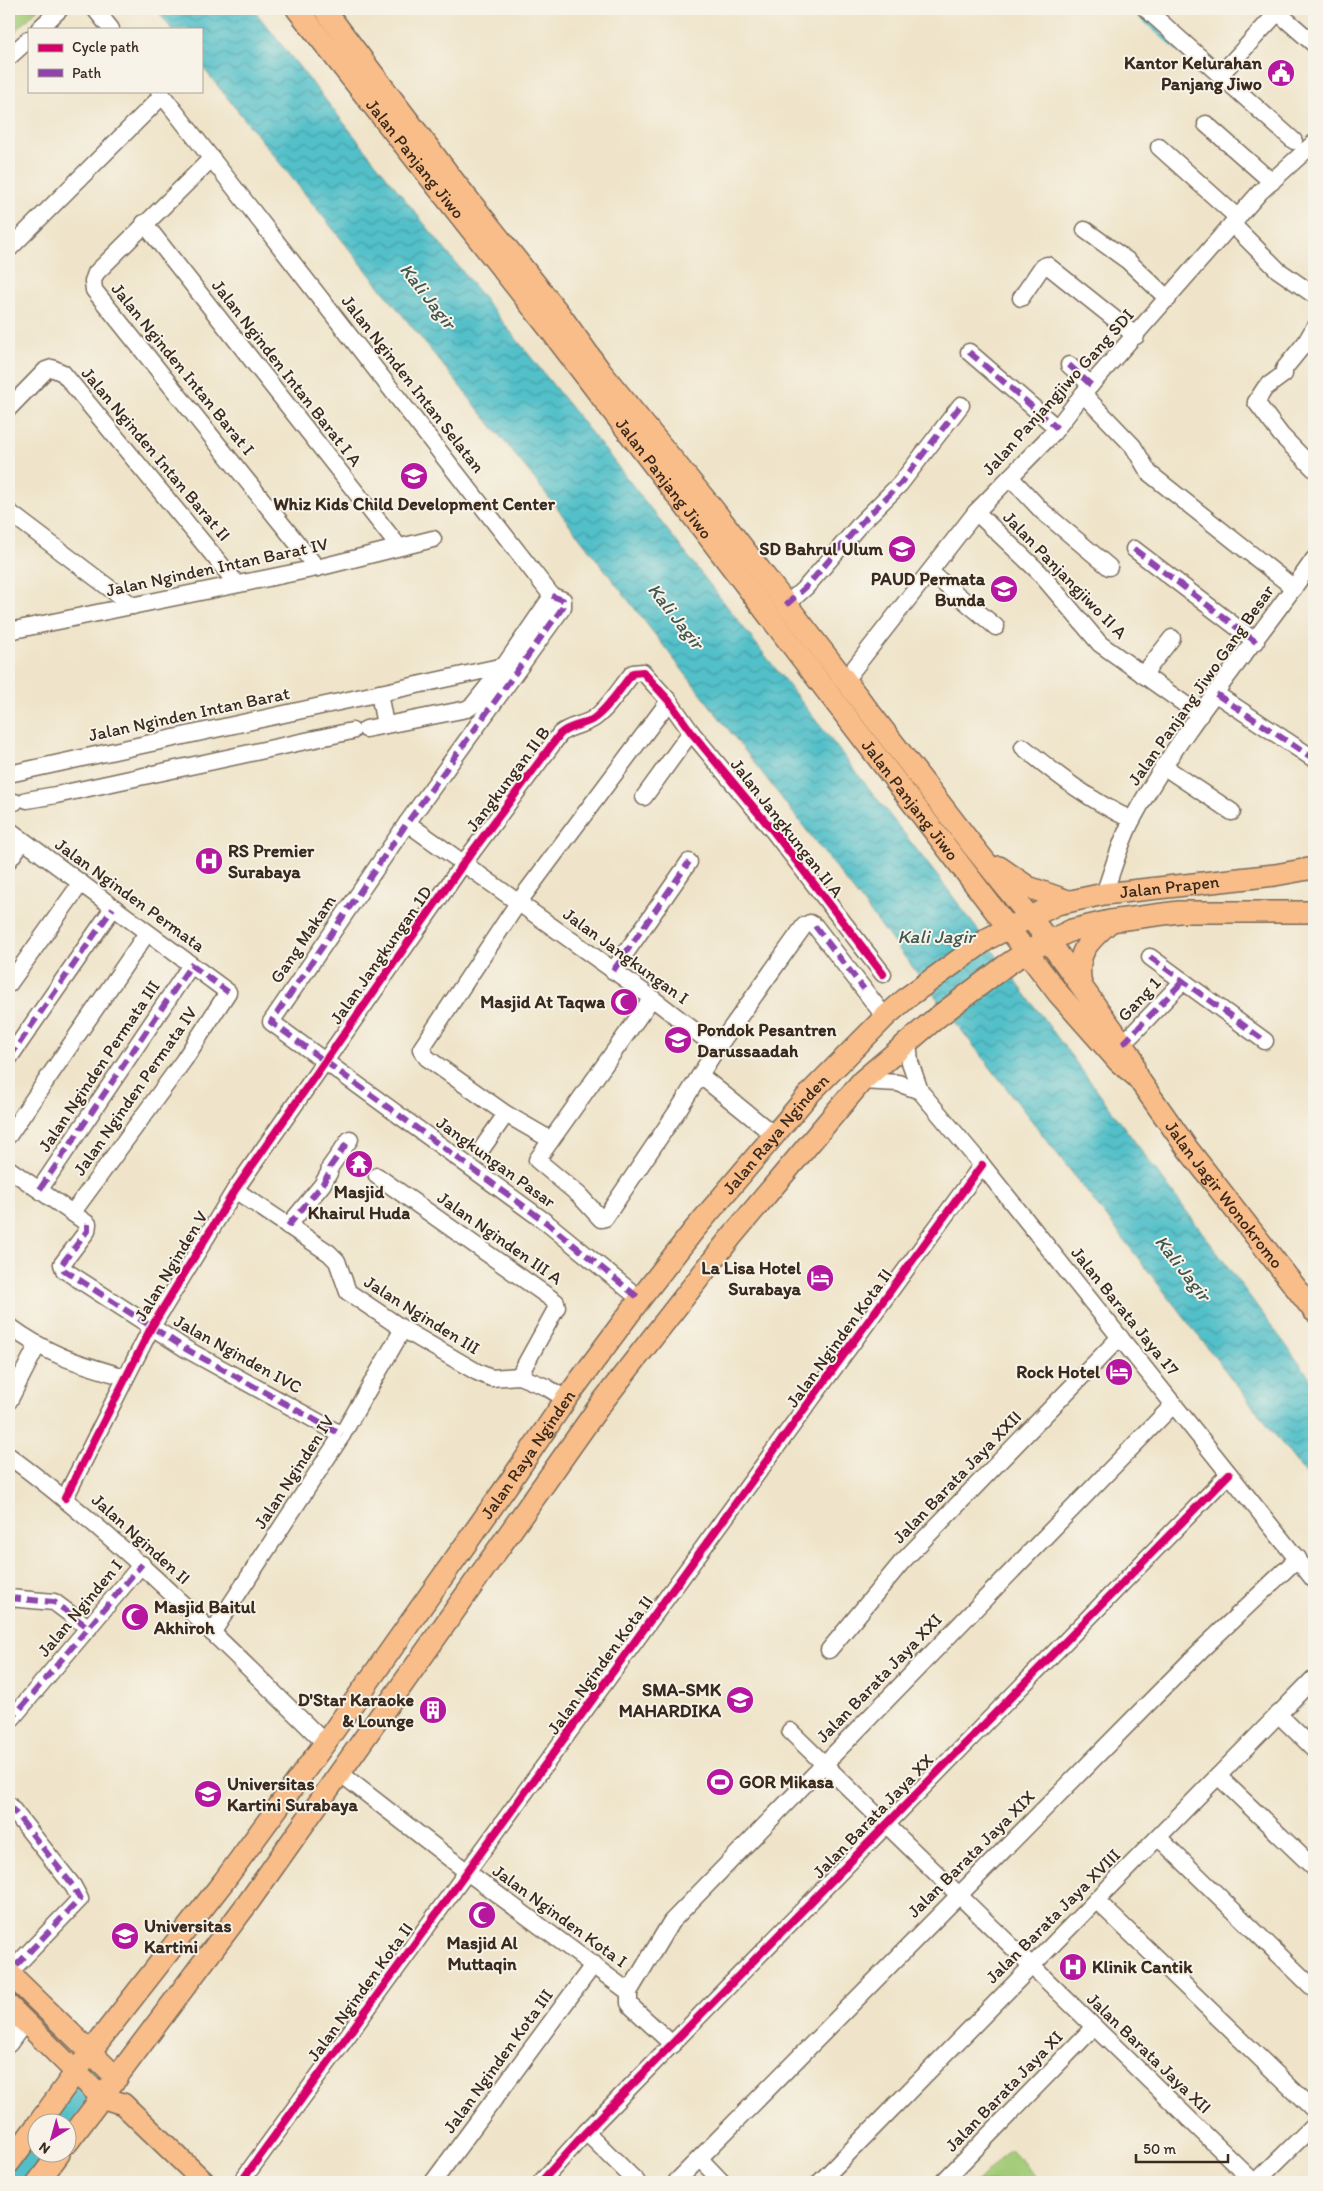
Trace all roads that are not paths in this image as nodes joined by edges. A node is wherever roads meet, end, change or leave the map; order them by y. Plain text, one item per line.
1 (60, 9) edge
2 (95, 9) edge
3 (297, 9) edge
4 (324, 9) edge
5 (1146, 9) edge
6 (1276, 10) edge
7 (40, 28) edge
8 (110, 28) edge
9 (28, 40) edge
10 (1314, 44) edge
11 (9, 57) edge
12 (1220, 75) junction
13 (161, 94) edge
14 (1206, 124) dead end
15 (1159, 147) dead end
16 (1307, 149) edge
17 (212, 158) junction
18 (1272, 182) junction
19 (1235, 221) junction
20 (144, 223) junction
21 (1085, 230) dead end
22 (9, 249) edge
23 (1314, 295) edge
24 (1021, 298) dead end
25 (1168, 299) junction
26 (554, 322) junction
27 (1314, 328) edge
28 (1136, 336) junction
29 (572, 346) junction
30 (969, 352) dead end
31 (1069, 365) dead end
32 (1087, 389) junction
33 (960, 405) dead end
34 (9, 408) edge
35 (1057, 428) junction
36 (1314, 469) edge
37 (1010, 477) junction
38 (9, 512) edge
39 (976, 512) junction
40 (433, 539) dead end
41 (399, 547) junction
42 (1134, 549) dead end
43 (1314, 559) edge
44 (1109, 567) dead end
45 (317, 568) junction
46 (930, 572) junction
47 (237, 584) junction
48 (1294, 588) junction
49 (552, 596) junction
50 (786, 605) junction
51 (133, 606) junction
52 (996, 627) dead end
53 (9, 631) edge
54 (1172, 638) dead end
55 (1256, 642) junction
56 (504, 666) junction
57 (1143, 675) junction
58 (845, 680) junction
59 (378, 692) junction
60 (1216, 694) junction
61 (669, 701) junction
62 (1200, 716) junction
63 (385, 725) junction
64 (691, 732) junction
65 (1023, 748) dead end
66 (1314, 759) edge
67 (1163, 766) junction
68 (9, 774) edge
69 (644, 797) dead end
70 (17, 802) edge
71 (1232, 812) dead end
72 (1132, 820) junction
73 (407, 823) junction
74 (9, 830) edge
75 (23, 841) junction
76 (972, 845) junction
77 (9, 860) edge
78 (689, 862) dead end
79 (463, 864) junction
80 (1314, 868) edge
81 (81, 883) junction
82 (1104, 894) junction
83 (1068, 901) junction
84 (518, 903) junction
85 (114, 908) junction
86 (1314, 912) edge
87 (1028, 918) junction
88 (1110, 921) junction
89 (1009, 927) junction
90 (147, 933) junction
91 (1048, 940) junction
92 (1026, 952) junction
93 (1150, 957) dead end
94 (192, 965) junction
95 (613, 970) junction
96 (882, 974) dead end
97 (1183, 981) junction
98 (9, 984) edge
99 (1081, 985) junction
100 (228, 992) joint
101 (652, 998) junction
102 (885, 1017) junction
103 (908, 1041) junction
104 (1265, 1042) dead end
105 (1123, 1044) junction
106 (717, 1048) junction
107 (9, 1058) edge
108 (324, 1063) junction
109 (701, 1076) junction
110 (1137, 1077) junction
111 (862, 1081) junction
112 (920, 1091) junction
113 (506, 1114) junction
114 (9, 1135) edge
115 (774, 1135) junction
116 (350, 1139) dead end
117 (551, 1140) junction
118 (483, 1147) dead end
119 (982, 1166) junction
120 (9, 1168) edge
121 (377, 1176) dead end
122 (40, 1189) junction
123 (235, 1190) junction
124 (73, 1212) junction
125 (288, 1226) junction
126 (640, 1299) junction
127 (1314, 1311) edge
128 (9, 1326) edge
129 (151, 1328) junction
130 (403, 1329) junction
131 (1120, 1336) junction
132 (37, 1346) junction
133 (519, 1376) junction
134 (126, 1377) junction
135 (566, 1399) junction
136 (9, 1401) edge
137 (1174, 1404) junction
138 (342, 1435) junction
139 (9, 1456) edge
140 (1229, 1474) junction
141 (511, 1480) junction
142 (534, 1497) junction
143 (65, 1498) junction
144 (1298, 1558) junction
145 (142, 1564) junction
146 (1314, 1580) edge
147 (9, 1598) edge
148 (89, 1628) junction
149 (212, 1633) junction
150 (829, 1650) dead end
151 (1314, 1678) edge
152 (1278, 1714) junction
153 (9, 1722) edge
154 (790, 1732) dead end
155 (325, 1743) junction
156 (1314, 1749) edge
157 (824, 1764) junction
158 (340, 1773) junction
159 (1218, 1776) junction
160 (9, 1806) edge
161 (886, 1823) junction
162 (1159, 1838) junction
163 (1314, 1868) edge
164 (466, 1871) junction
165 (224, 1880) junction
166 (959, 1895) junction
167 (250, 1900) junction
168 (1096, 1900) junction
169 (594, 1964) junction
170 (1032, 1966) junction
171 (9, 1973) edge
172 (1314, 1989) edge
173 (629, 1992) junction
174 (9, 2006) edge
175 (25, 2022) junction
176 (1094, 2027) junction
177 (9, 2044) edge
178 (673, 2045) junction
179 (87, 2072) junction
180 (117, 2078) junction
181 (123, 2104) junction
182 (1314, 2110) edge
183 (47, 2114) edge
184 (76, 2114) edge
185 (1314, 2125) edge
186 (586, 2132) junction
187 (28, 2137) edge
188 (700, 2159) junction
189 (9, 2163) edge
190 (51, 2164) edge
191 (38, 2182) edge
192 (204, 2182) edge
193 (240, 2182) edge
194 (434, 2182) edge
195 (541, 2182) edge
196 (637, 2182) edge
197 (676, 2182) edge
198 (722, 2182) edge
199 (820, 2182) edge
200 (943, 2182) edge
201 (1255, 2182) edge

1 - 7 street
2 - 8 street
3 - 26 main road, Jalan Panjang Jiwo
4 - 26 main road, Jalan Panjang Jiwo
5 - 12 street
6 - 10 street
6 - 12 street
9 - 11 street
12 - 16 street
13 - 17 street, Jalan Nginden Intan Selatan
13 - 22 street
14 - 18 street
15 - 19 street
16 - 18 street, Jalan Panjangjiwo Gang SDI
17 - 20 street, Jalan Nginden Intan Barat I
17 - 49 street, Jalan Nginden Intan Selatan
18 - 19 street, Jalan Panjangjiwo Gang SDI
19 - 23 street
19 - 25 street, Jalan Panjangjiwo Gang SDI
20 - 41 street, Jalan Nginden Intan Barat I A
20 - 45 street, Jalan Nginden Intan Barat I
21 - 25 street
24 - 28 street
25 - 28 street, Jalan Panjangjiwo Gang SDI
26 - 29 main road, Jalan Panjang Jiwo
27 - 36 street
28 - 32 street, Jalan Panjangjiwo Gang SDI
29 - 50 main road, Jalan Panjang Jiwo
29 - 89 main road, Jalan Panjang Jiwo
30 - 35 street
31 - 32 street
32 - 35 street, Jalan Panjangjiwo Gang SDI
32 - 48 street
33 - 50 street
34 - 47 street, Jalan Nginden Intan Barat II
35 - 37 street, Jalan Panjangjiwo Gang SDI
37 - 39 street, Jalan Panjangjiwo Gang SDI
37 - 44 street
38 - 51 street
39 - 46 street, Jalan Panjangjiwo Gang SDI
39 - 57 street, Jalan Panjangjiwo II A
40 - 41 street, Jalan Nginden Intan Barat IV
41 - 45 street, Jalan Nginden Intan Barat IV
42 - 55 street
43 - 48 street, Jalan Panjang Jiwo Gang Besar
45 - 47 street, Jalan Nginden Intan Barat IV
46 - 52 street
46 - 58 street, Jalan Panjangjiwo Gang SDI
47 - 51 street, Jalan Nginden Intan Barat IV
48 - 55 street, Jalan Panjang Jiwo Gang Besar
49 - 56 street
49 - 73 street
50 - 58 main road, Jalan Panjang Jiwo
51 - 53 street, Jalan Nginden Intan Barat IV
54 - 57 street
55 - 60 street, Jalan Panjang Jiwo Gang Besar
56 - 59 street, Jalan Nginden Intan Barat
56 - 63 street
57 - 62 street, Jalan Panjangjiwo II A
58 - 76 main road, Jalan Panjang Jiwo
59 - 63 street
59 - 68 street, Jalan Nginden Intan Barat
60 - 62 street, Jalan Panjang Jiwo Gang Besar
60 - 66 street
61 - 64 street, Jalan Jangkungan II A
61 - 79 street, Jangkungan II B
61 - 84 street
62 - 67 street, Jalan Panjang Jiwo Gang Besar
63 - 70 street
64 - 69 street
64 - 96 street, Jalan Jangkungan II A
65 - 72 street
67 - 71 street
67 - 72 street, Jalan Panjang Jiwo Gang Besar
72 - 82 street, Jalan Panjang Jiwo Gang Besar
73 - 79 street, Jalan Jangkungan I
73 - 108 street, Gang Makam
74 - 75 street, Jalan Nginden Permata
75 - 77 street
75 - 81 street, Jalan Nginden Permata
76 - 83 main road
76 - 87 main road, Jalan Panjang Jiwo
78 - 95 street
79 - 84 street, Jalan Jangkungan I
79 - 108 street, Jalan Jangkungan 1D
80 - 82 main road, Jalan Prapen
81 - 85 street, Jalan Nginden Permata
81 - 98 street
82 - 83 main road, Jalan Prapen
83 - 87 main road, Jalan Prapen
84 - 95 street, Jalan Jangkungan I
84 - 113 street
85 - 90 street, Jalan Nginden Permata
85 - 107 street
86 - 88 main road, Jalan Prapen
87 - 89 main road, Jalan Raya Nginden
87 - 91 main road, Jalan Jagir Wonokromo
88 - 91 main road, Jalan Prapen
88 - 99 main road
89 - 92 main road, Jalan Panjang Jiwo
89 - 102 main road, Jalan Raya Nginden
90 - 94 street, Jalan Nginden Permata
90 - 114 street
91 - 92 main road, Jalan Raya Nginden
91 - 99 main road, Jalan Jagir Wonokromo
92 - 103 main road, Jalan Raya Nginden
92 - 110 main road, Jalan Jagir Wonokromo
93 - 97 street
94 - 100 street, Jalan Nginden Permata
94 - 122 street, Jalan Nginden Permata III
95 - 101 street, Jalan Jangkungan I
97 - 104 street
97 - 105 street, Gang 1
99 - 105 main road, Jalan Jagir Wonokromo
100 - 124 street, Jalan Nginden Permata IV
101 - 106 street, Jalan Jangkungan I
101 - 117 street
102 - 106 street
102 - 115 main road, Jalan Raya Nginden
103 - 111 main road, Jalan Raya Nginden
103 - 112 street, Jalan Barata Jaya 17
105 - 110 main road, Jalan Jagir Wonokromo
106 - 109 street
108 - 123 street, Jalan Nginden V
108 - 126 street, Jangkungan Pasar
109 - 115 street
109 - 117 street
110 - 127 main road, Jalan Jagir Wonokromo
111 - 112 street
111 - 142 main road, Jalan Raya Nginden
112 - 119 street, Jalan Barata Jaya 17
113 - 117 street
113 - 118 street
115 - 126 main road, Jalan Raya Nginden
116 - 125 street
119 - 131 street, Jalan Barata Jaya 17
119 - 164 street, Jalan Nginden Kota II
120 - 122 street
121 - 133 street, Jalan Nginden III A
122 - 124 street
123 - 125 street, Jalan Nginden III
123 - 129 street, Jalan Nginden V
124 - 129 street, Jalan Nginden IVC
125 - 130 street, Jalan Nginden III
126 - 135 main road, Jalan Raya Nginden
128 - 132 street
129 - 134 street, Jalan Nginden V
129 - 138 street, Jalan Nginden IVC
130 - 133 street, Jalan Nginden III
130 - 138 street, Jalan Nginden IV
131 - 137 street, Jalan Barata Jaya 17
131 - 150 street, Jalan Barata Jaya XXII
132 - 134 street
132 - 136 street
133 - 135 street, Jalan Nginden III
134 - 143 street, Jalan Nginden V
135 - 141 main road, Jalan Raya Nginden
137 - 140 street, Jalan Barata Jaya 17
137 - 157 street, Jalan Barata Jaya XXI
138 - 149 street, Jalan Nginden IV
139 - 143 street, Jalan Nginden II
140 - 144 street, Jalan Barata Jaya 17
140 - 161 street, Jalan Barata Jaya XX
141 - 142 main road
141 - 155 main road, Jalan Raya Nginden
142 - 158 main road, Jalan Raya Nginden
143 - 145 street, Jalan Nginden II
144 - 146 street, Jalan Barata Jaya 17
144 - 166 street, Jalan Barata Jaya XIX
145 - 148 street, Jalan Nginden I
145 - 149 street, Jalan Nginden II
147 - 148 street
148 - 153 street, Jalan Nginden I
149 - 155 street, Jalan Nginden II
151 - 152 street, Jalan Barata Jaya XVIII
152 - 156 street
152 - 159 street, Jalan Barata Jaya XVIII
154 - 157 street, Jalan Barata Jaya XII
155 - 165 main road, Jalan Raya Nginden
157 - 161 street, Jalan Barata Jaya XII
157 - 173 street, Jalan Barata Jaya XXI
158 - 164 street, Jalan Nginden Kota I
158 - 167 main road, Jalan Raya Nginden
159 - 162 street, Jalan Barata Jaya XVIII
159 - 163 street
160 - 171 street
161 - 166 street, Jalan Barata Jaya XII
161 - 178 street, Jalan Barata Jaya XX
162 - 168 street, Jalan Barata Jaya XVIII
162 - 172 street
164 - 169 street, Jalan Nginden Kota I
164 - 193 street, Jalan Nginden Kota II
165 - 167 main road
165 - 179 main road, Jalan Raya Nginden
166 - 170 street, Jalan Barata Jaya XII
166 - 188 street, Jalan Barata Jaya XIX
167 - 180 main road, Jalan Raya Nginden
168 - 170 street, Jalan Barata Jaya XVIII
168 - 182 street
169 - 173 street, Jalan Nginden Kota I
169 - 194 street, Jalan Nginden Kota III
170 - 176 street, Jalan Barata Jaya XII
170 - 199 street, Jalan Barata Jaya XVIII
171 - 179 main road
173 - 178 street, Jalan Nginden Kota I
174 - 175 main road
175 - 177 street
175 - 179 main road
176 - 200 street, Jalan Barata Jaya XI
176 - 201 street, Jalan Barata Jaya XII
178 - 186 street, Jalan Barata Jaya XX
179 - 180 main road
179 - 180 main road, Jalan Raya Nginden
179 - 181 main road
179 - 183 main road
179 - 184 main road
180 - 181 main road
181 - 192 main road
185 - 201 street
186 - 195 street, Jalan Barata Jaya XX
186 - 196 street
187 - 189 main road
188 - 197 street, Jalan Barata Jaya XIX
188 - 198 street
190 - 191 main road

